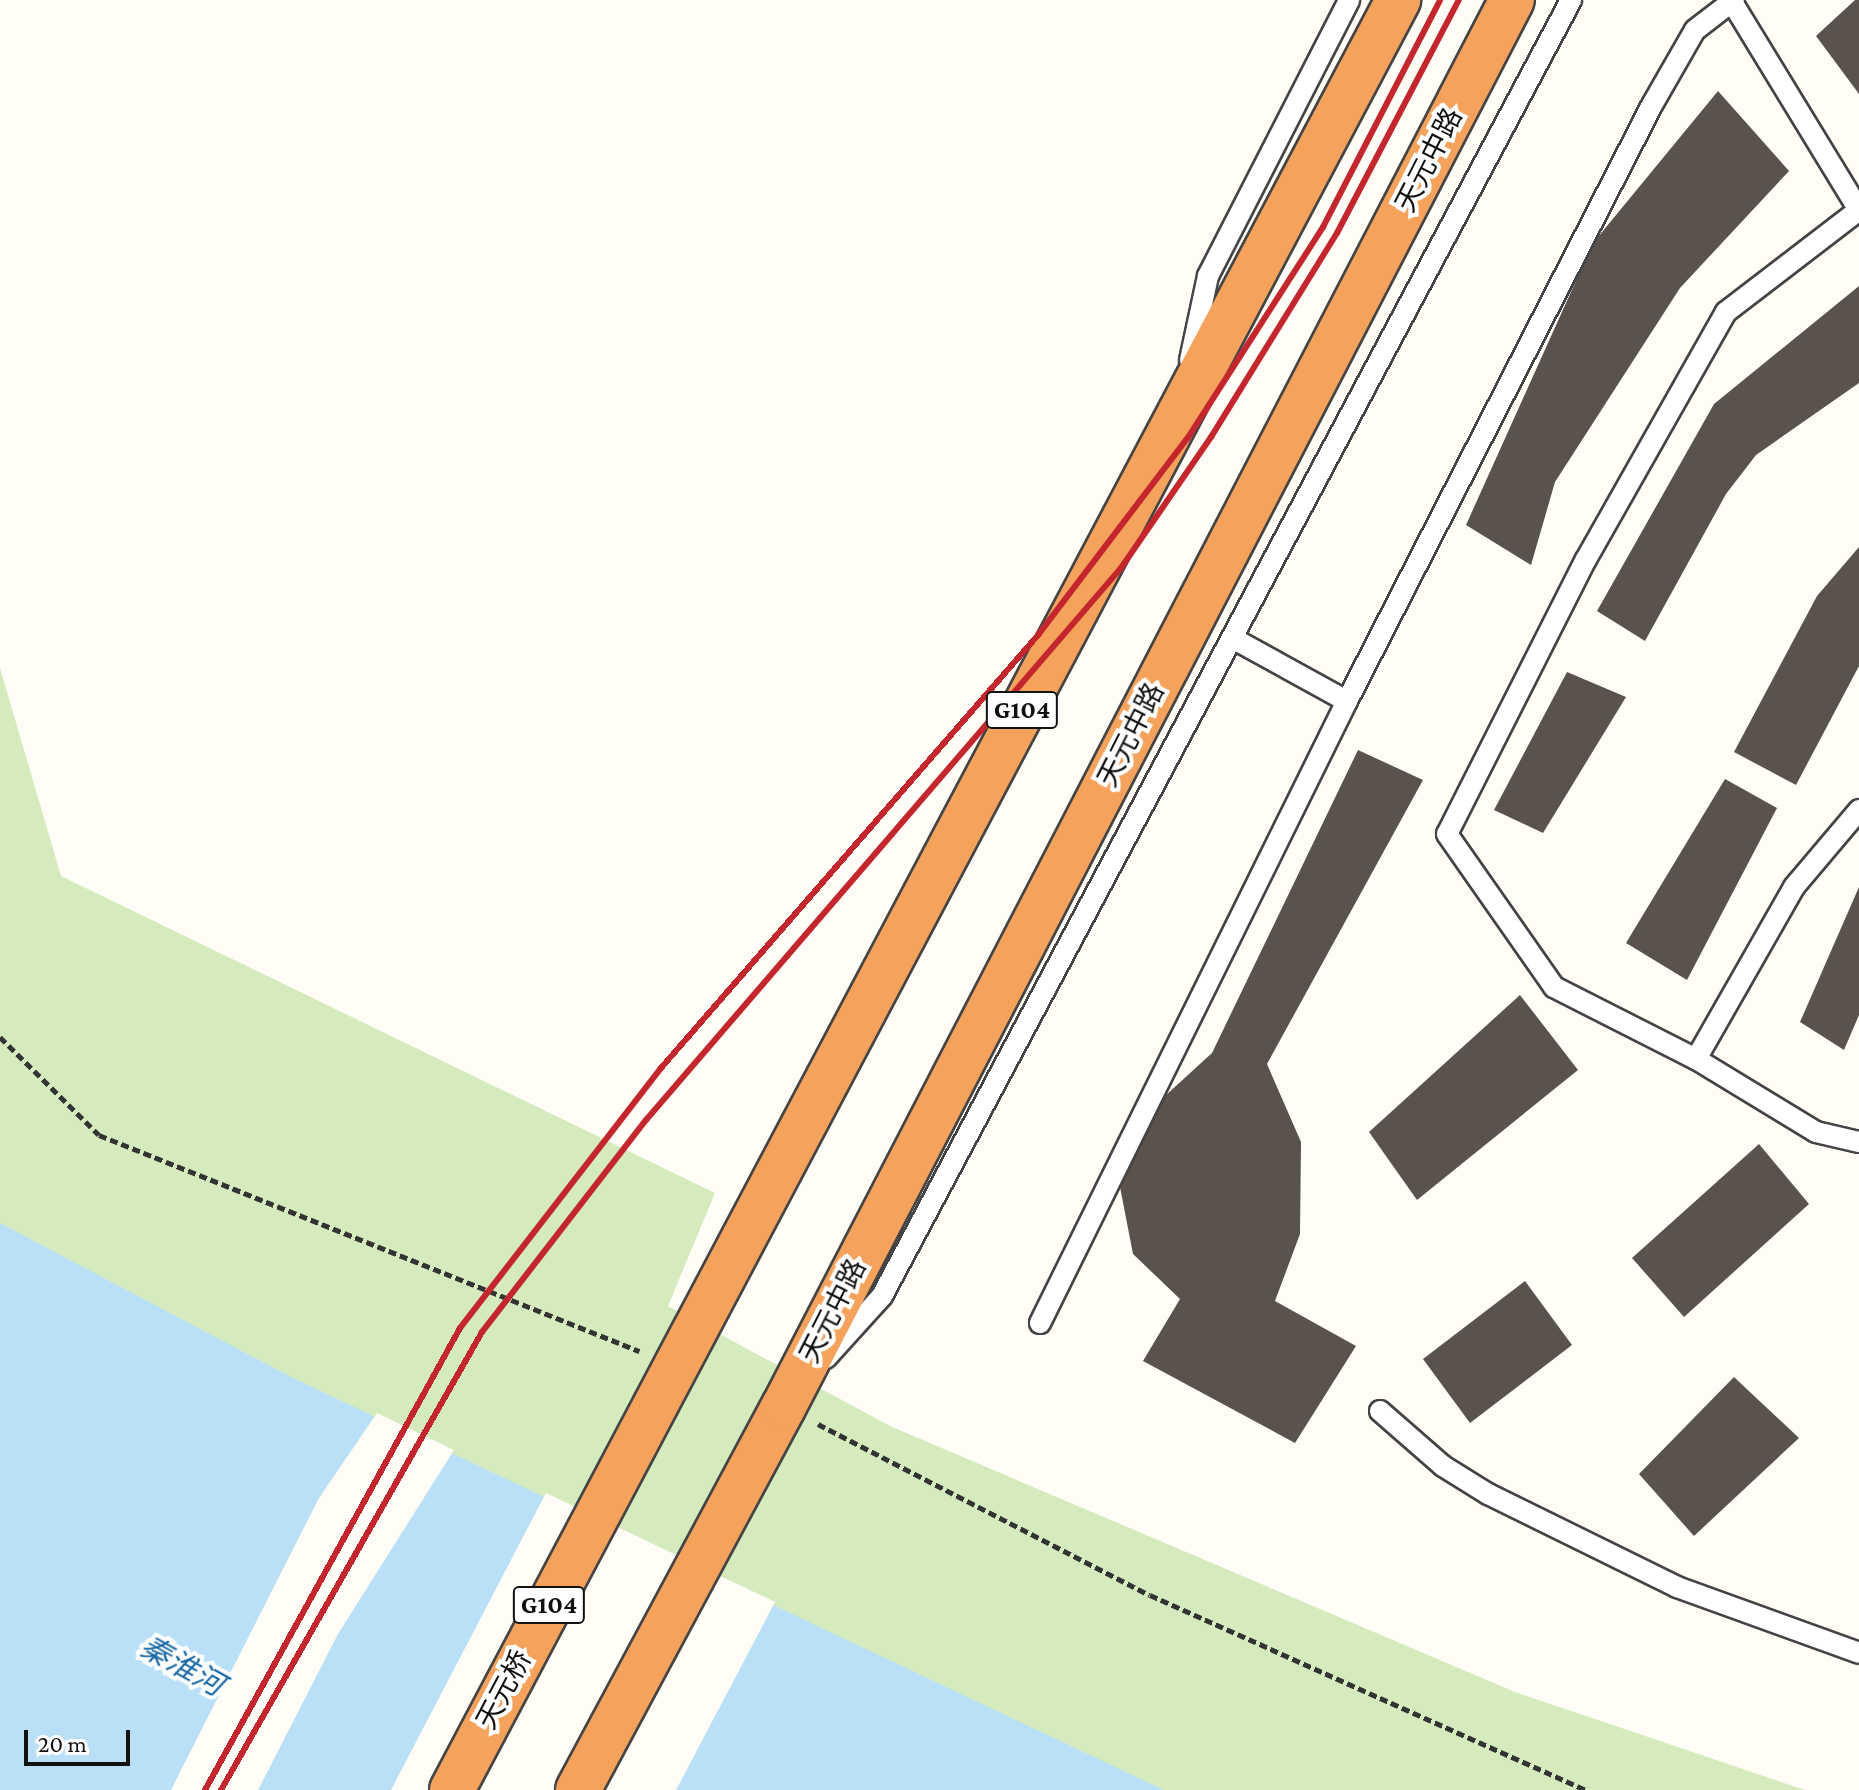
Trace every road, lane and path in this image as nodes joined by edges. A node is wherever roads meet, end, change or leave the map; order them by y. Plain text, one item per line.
1 (1349, 0) edge
2 (1398, 0) edge
3 (1512, 0) edge
4 (1571, 0) edge
5 (1733, 1) edge
6 (1859, 210) edge
7 (1180, 408) junction
8 (1234, 639) junction
9 (1347, 701) junction
10 (1859, 810) edge
11 (0, 1037) edge
12 (1696, 1059) junction
13 (1859, 1142) edge
14 (1040, 1323) dead end
15 (673, 1364) junction
16 (784, 1406) junction
17 (1380, 1411) dead end
18 (1859, 1653) edge
19 (452, 1790) edge
20 (578, 1790) edge
21 (1585, 1790) edge

1 - 7 lane
2 - 7 highway, G104
3 - 16 highway, 天元中路
4 - 8 lane
5 - 6 lane
5 - 9 lane
6 - 12 lane
7 - 15 highway, G104
8 - 9 lane
8 - 16 lane
9 - 14 lane
10 - 12 lane
11 - 15 path
12 - 13 lane
15 - 19 highway, 天元桥 / G104
16 - 20 highway, 天元中路
16 - 21 path
17 - 18 lane

